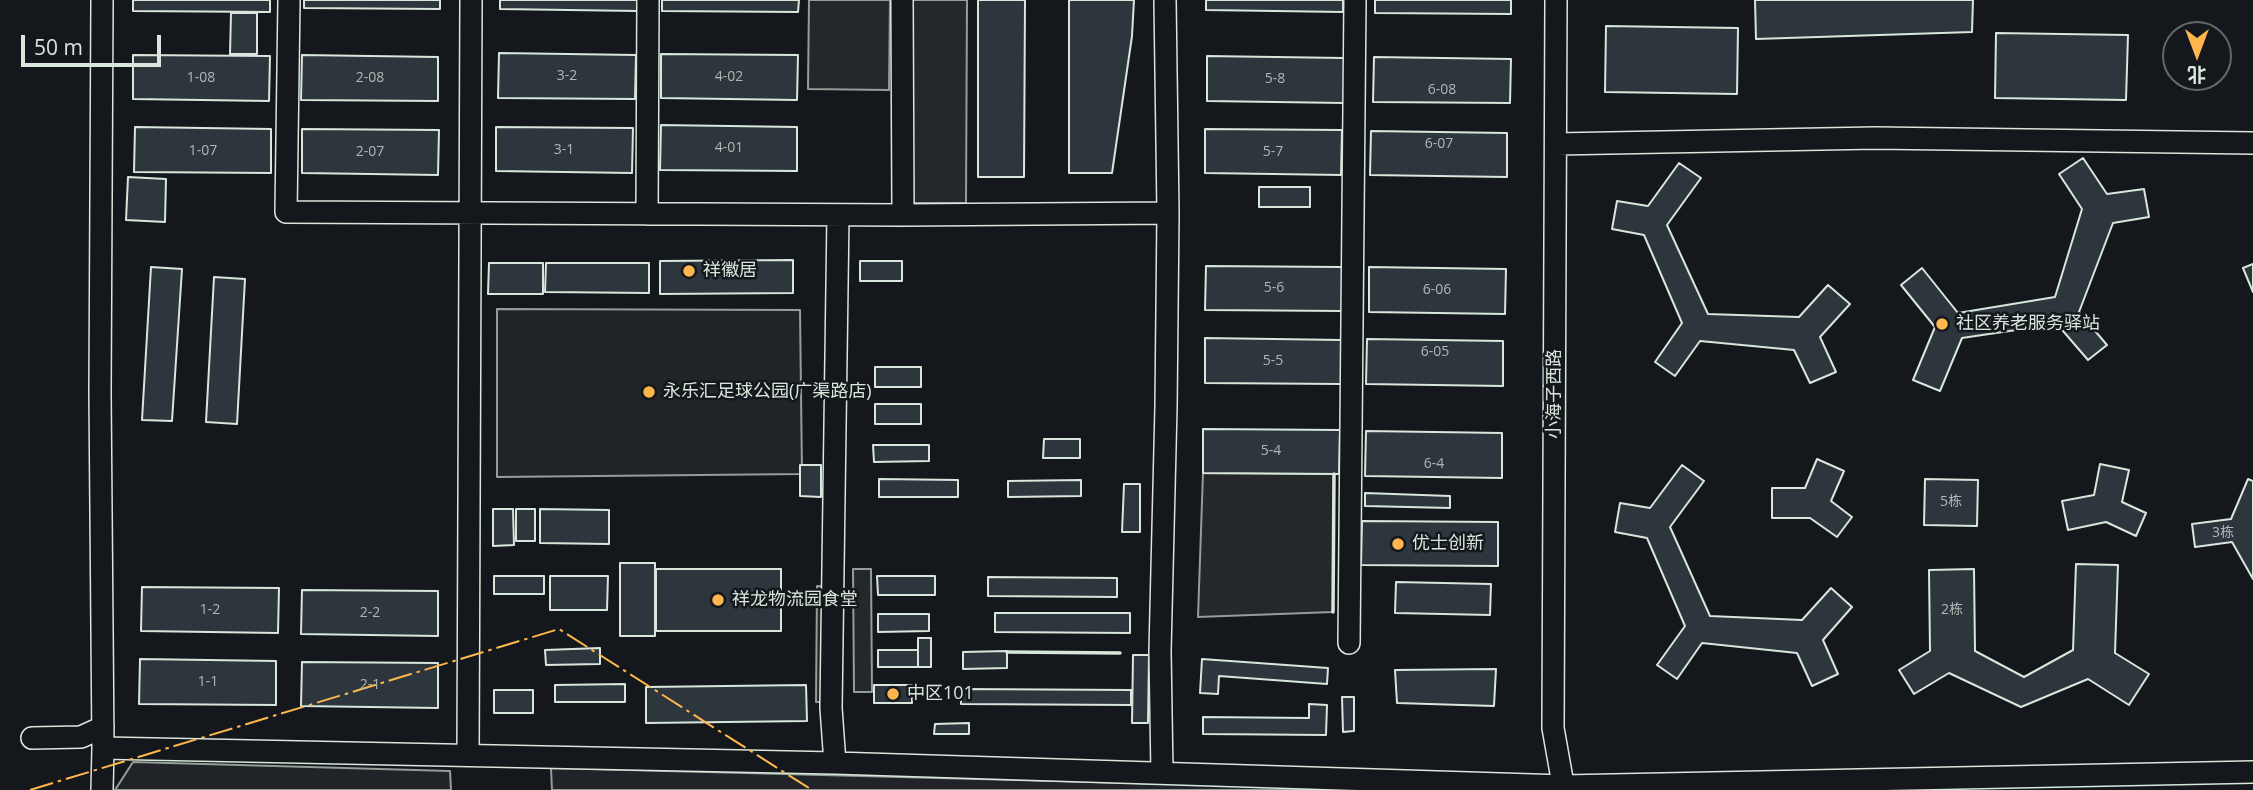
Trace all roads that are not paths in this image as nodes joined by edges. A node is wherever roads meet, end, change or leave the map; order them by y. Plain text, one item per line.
1 (102, 0) edge
2 (289, 0) edge
3 (471, 0) edge
4 (648, 0) edge
5 (902, 0) edge
6 (1166, 0) edge
7 (1355, 0) edge
8 (1556, 0) edge
9 (2253, 143) edge
10 (1556, 144) junction
11 (1168, 213) junction
12 (470, 214) junction
13 (647, 214) junction
14 (838, 215) junction
15 (903, 215) junction
16 (1349, 643) dead end
17 (103, 727) junction
18 (32, 738) dead end
19 (103, 748) junction
20 (468, 755) junction
21 (835, 763) junction
22 (2253, 772) edge
23 (1162, 773) junction
24 (1564, 788) edge
25 (102, 790) edge

1 - 17 street
2 - 12 street
3 - 12 street
4 - 13 street
5 - 15 street
6 - 11 street
7 - 16 street
8 - 10 street, 小海子西路
9 - 10 street
10 - 24 street, 小海子西路
11 - 15 street
11 - 23 street
12 - 13 street
12 - 20 street
13 - 14 street
14 - 15 street
14 - 21 street
17 - 18 street
17 - 19 street
19 - 20 street
19 - 25 street
20 - 21 street
21 - 23 street
22 - 24 street
23 - 24 street

